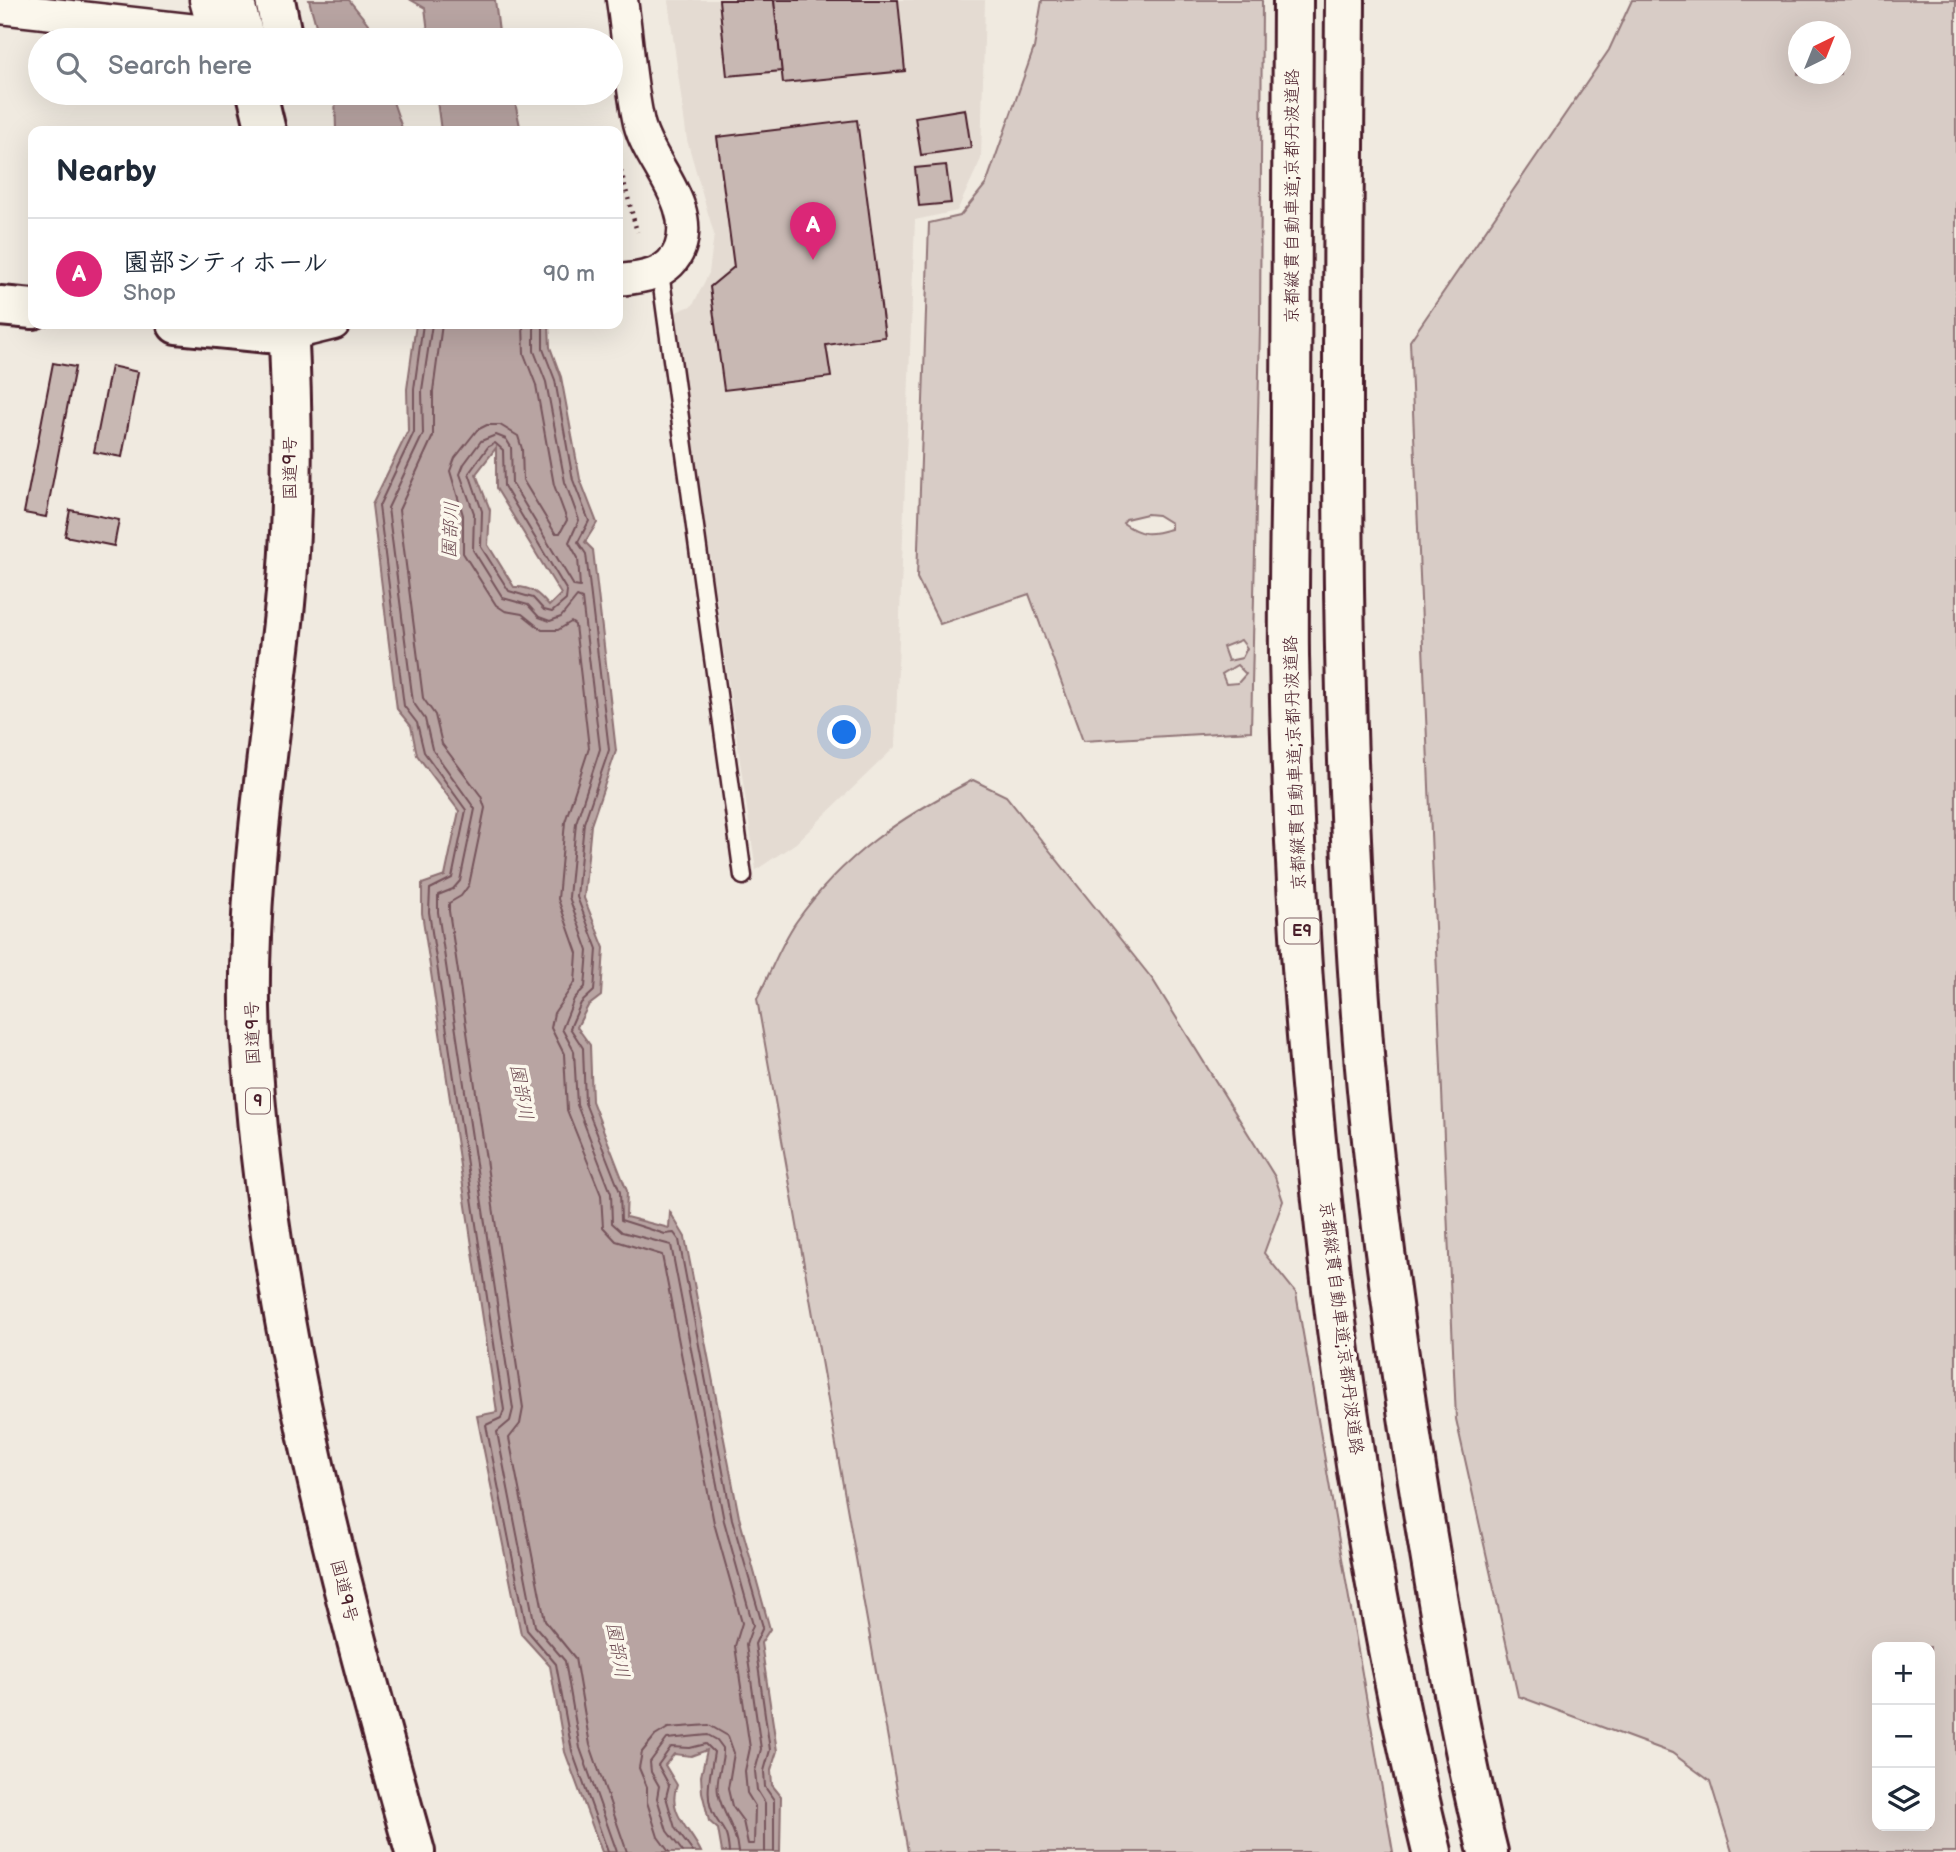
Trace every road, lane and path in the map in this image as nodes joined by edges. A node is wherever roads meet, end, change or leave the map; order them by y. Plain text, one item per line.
1 (205, 0) edge
2 (234, 0) edge
3 (275, 0) edge
4 (622, 0) edge
5 (1293, 0) edge
6 (1345, 0) edge
7 (0, 8) edge
8 (157, 28) edge
9 (222, 28) edge
10 (229, 28) edge
11 (281, 28) edge
12 (623, 178) edge
13 (636, 232) dead end
14 (660, 272) junction
15 (623, 280) edge
16 (0, 306) edge
17 (28, 309) edge
18 (289, 329) edge
19 (743, 876) dead end
20 (415, 1852) edge
21 (1432, 1852) edge
22 (1488, 1852) edge

1 - 9 street
2 - 10 main road
3 - 11 main road
4 - 14 street
5 - 21 main road, 京都縦貫自動車道;京都丹波道路 / E9
6 - 22 main road
7 - 8 street
12 - 13 path
14 - 15 street
14 - 19 lane
16 - 17 main road
18 - 20 main road, 国道9号 / 9

